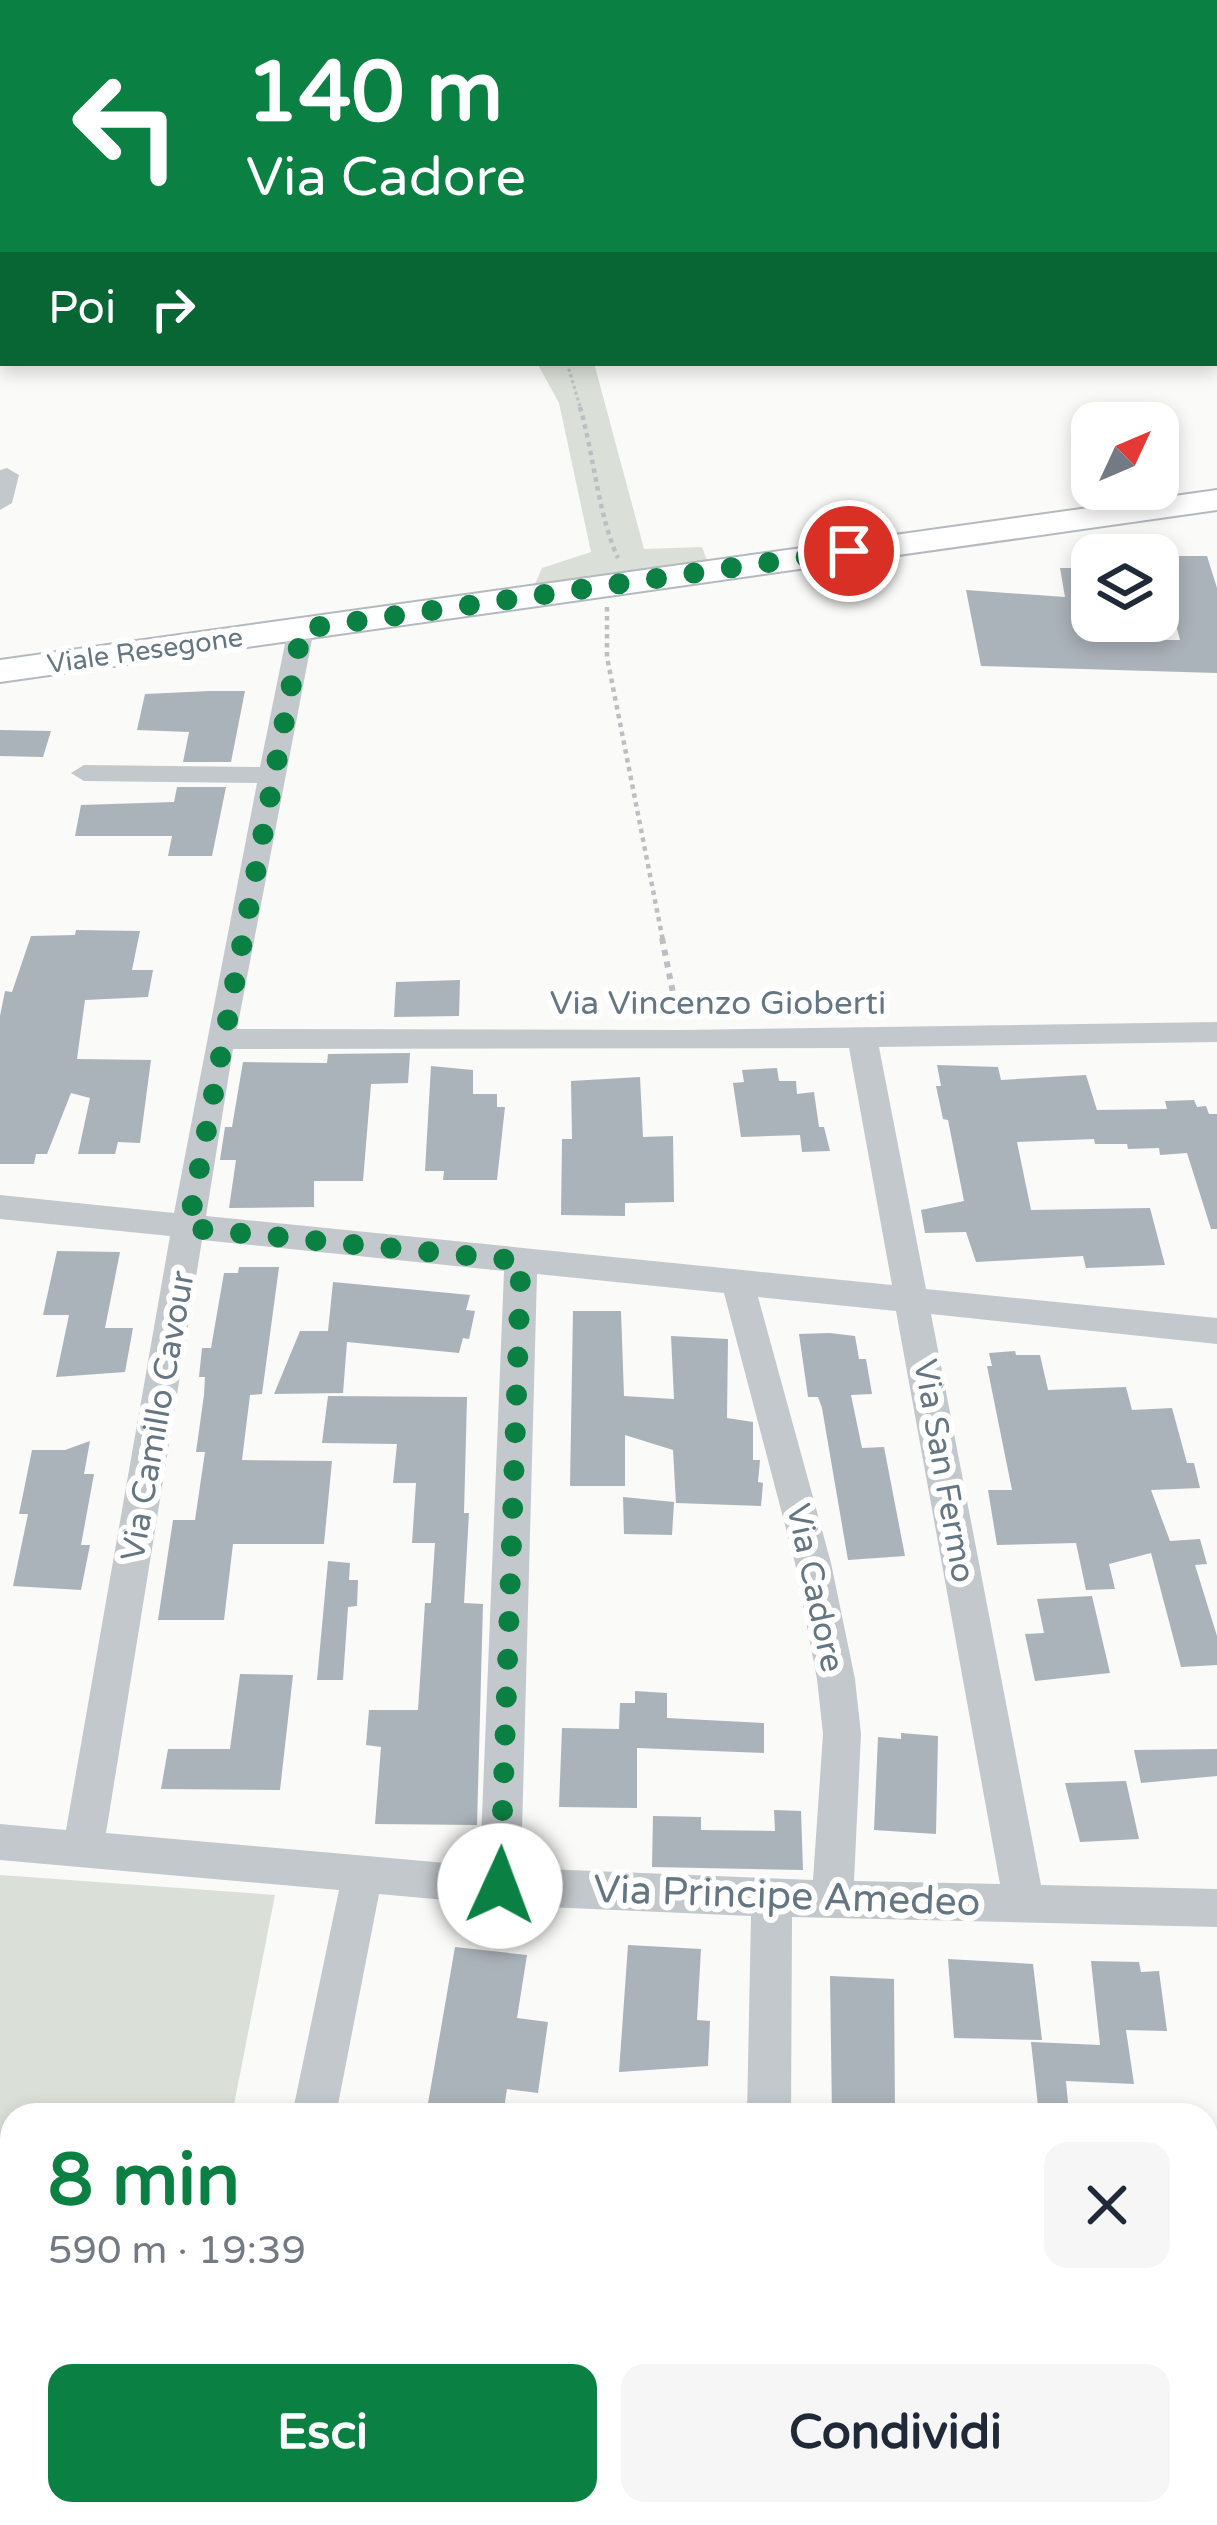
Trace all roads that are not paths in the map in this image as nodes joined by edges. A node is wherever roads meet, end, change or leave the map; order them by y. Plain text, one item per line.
1 (8, 475) dead end
2 (1217, 500) edge
3 (0, 503) edge
4 (302, 629) junction
5 (0, 671) edge
6 (84, 773) dead end
7 (273, 775) junction
8 (1217, 1032) edge
9 (862, 1038) junction
10 (220, 1039) junction
11 (0, 1207) edge
12 (188, 1228) junction
13 (521, 1261) junction
14 (738, 1284) junction
15 (913, 1303) junction
16 (1212, 1330) edge
17 (1217, 1364) edge
18 (0, 1842) edge
19 (82, 1849) junction
20 (363, 1870) junction
21 (500, 1886) junction
22 (772, 1898) junction
23 (832, 1900) junction
24 (1024, 1904) junction
25 (1217, 1908) edge
26 (316, 2103) edge
27 (769, 2103) edge

1 - 3 street
2 - 4 street, Viale Resegone
4 - 5 street, Viale Resegone
4 - 7 street, Via Camillo Cavour
6 - 7 street
7 - 10 street, Via Camillo Cavour
8 - 9 street, Via Vincenzo Gioberti
9 - 10 street, Via Vincenzo Gioberti
9 - 15 street, Via San Fermo
10 - 12 street, Via Camillo Cavour
11 - 12 street
12 - 13 street
12 - 19 street, Via Camillo Cavour
13 - 14 street
13 - 21 street
14 - 15 street
14 - 23 street, Via Cadore
15 - 16 street
15 - 24 street, Via San Fermo
16 - 17 street
18 - 19 street, Via Principe Amedeo
19 - 20 street, Via Principe Amedeo
20 - 21 street, Via Principe Amedeo
20 - 26 street
21 - 22 street, Via Principe Amedeo
22 - 23 street, Via Principe Amedeo
22 - 27 street
23 - 24 street, Via Principe Amedeo
24 - 25 street, Via Principe Amedeo

